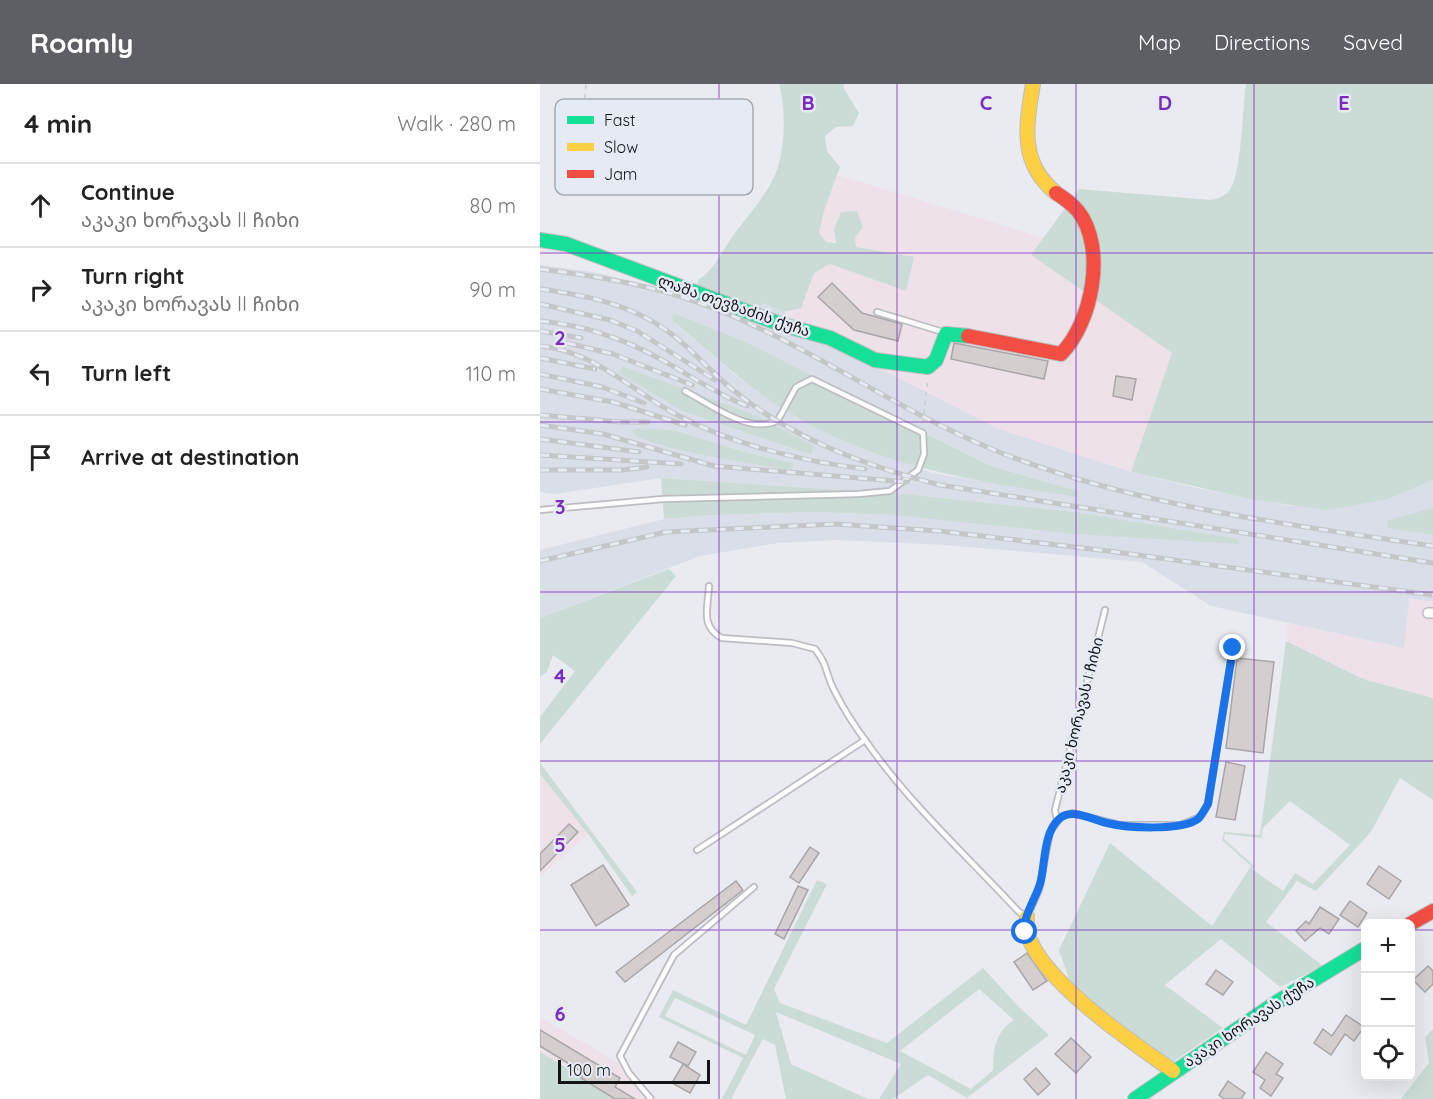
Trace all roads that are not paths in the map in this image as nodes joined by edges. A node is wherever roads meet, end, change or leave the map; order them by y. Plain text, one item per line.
1 (1034, 84) edge
2 (540, 240) edge
3 (877, 312) dead end
4 (945, 334) junction
5 (685, 391) dead end
6 (540, 510) edge
7 (709, 586) dead end
8 (1105, 610) dead end
9 (1233, 648) dead end
10 (865, 740) junction
11 (1057, 820) junction
12 (697, 850) dead end
13 (754, 887) dead end
14 (1433, 911) edge
15 (1027, 917) junction
16 (1415, 921) edge
17 (1361, 951) edge
18 (1173, 1071) junction
19 (651, 1099) edge
20 (1134, 1099) edge

1 - 4 street
2 - 4 street, ლაშა თევზაძის ქუჩა
3 - 4 lane
5 - 6 lane
7 - 10 lane
8 - 11 lane, აკაკი ხორავას I ჩიხი
9 - 11 lane
10 - 12 lane
10 - 15 lane
11 - 15 lane, აკაკი ხორავას I ჩიხი
13 - 19 lane
14 - 16 street
15 - 18 street
17 - 18 street, აკაკი ხორავას ქუჩა
18 - 20 street, აკაკი ხორავას ქუჩა

